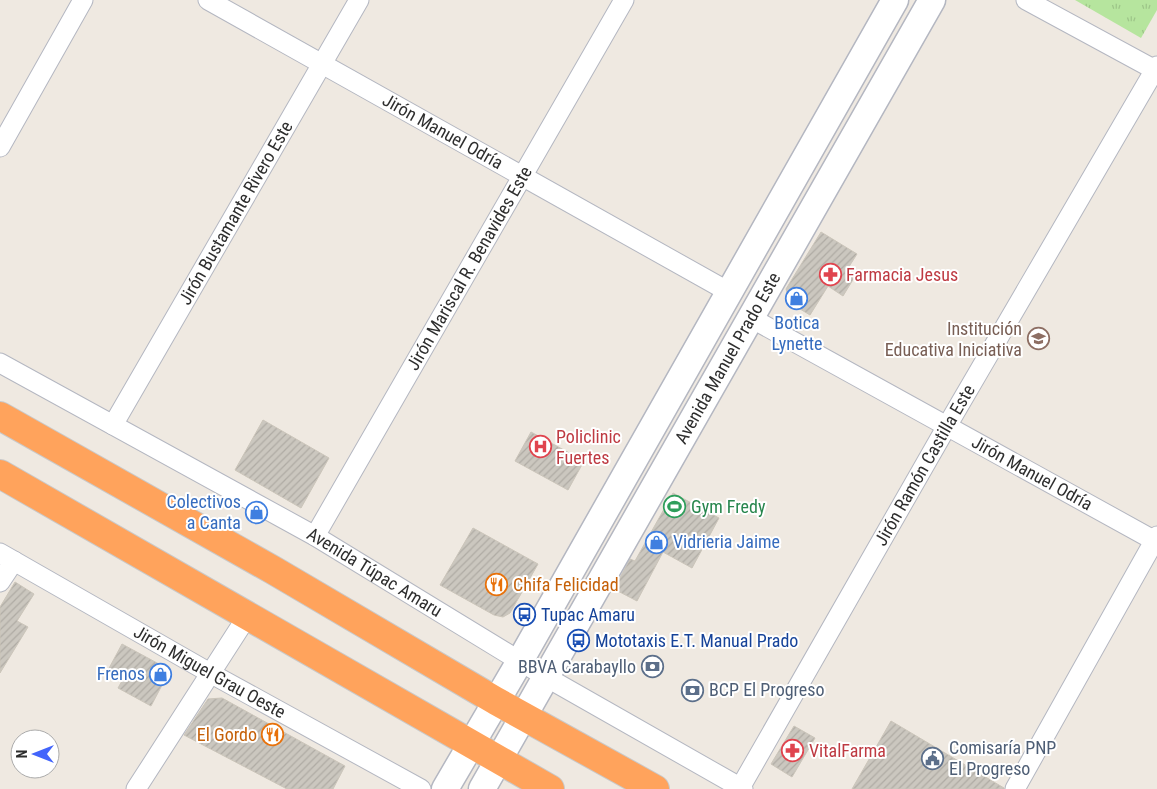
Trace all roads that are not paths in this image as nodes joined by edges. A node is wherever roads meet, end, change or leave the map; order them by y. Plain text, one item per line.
1 (83, 0) edge
2 (208, 0) edge
3 (359, 0) edge
4 (624, 0) edge
5 (894, 0) edge
6 (932, 0) edge
7 (1026, 0) edge
8 (322, 64) junction
9 (1156, 69) edge
10 (0, 147) edge
11 (522, 176) junction
12 (729, 292) junction
13 (751, 318) junction
14 (0, 363) edge
15 (0, 416) edge
16 (114, 425) junction
17 (947, 426) junction
18 (0, 474) edge
19 (315, 536) junction
20 (1156, 539) edge
21 (7, 557) edge
22 (0, 582) edge
23 (248, 615) junction
24 (520, 661) junction
25 (210, 674) junction
26 (546, 677) junction
27 (496, 701) junction
28 (524, 717) junction
29 (472, 745) junction
30 (499, 761) junction
31 (742, 788) edge
32 (136, 789) edge
33 (421, 789) edge
34 (445, 789) edge
35 (482, 789) edge
36 (550, 789) edge
37 (655, 789) edge
38 (1016, 789) edge

1 - 10 street
2 - 8 street, Jirón Manuel Odría
3 - 8 street, Jirón Bustamante Rivero Este
4 - 11 street, Jirón Mariscal R. Benavides Este
5 - 12 street, Avenida Manuel Prado Este
6 - 13 street, Avenida Manuel Prado Este
7 - 9 street
8 - 11 street, Jirón Manuel Odría
8 - 16 street, Jirón Bustamante Rivero Este
9 - 17 street, Jirón Ramón Castilla Este
11 - 12 street, Jirón Manuel Odría
11 - 19 street, Jirón Mariscal R. Benavides Este
12 - 24 street, Avenida Manuel Prado Este
13 - 17 street, Jirón Manuel Odría
13 - 26 street, Avenida Manuel Prado Este
14 - 16 street, Avenida Túpac Amaru
15 - 27 highway
16 - 19 street, Avenida Túpac Amaru
17 - 20 street, Jirón Manuel Odría
17 - 31 street, Jirón Ramón Castilla Este
18 - 23 highway
19 - 24 street, Avenida Túpac Amaru
20 - 38 street
21 - 22 street
21 - 25 street, Jirón Miguel Grau Oeste
23 - 25 street
23 - 29 highway
24 - 26 street, Avenida Túpac Amaru
24 - 27 street, Avenida Manuel Prado Este
25 - 32 street
25 - 33 street, Jirón Miguel Grau Oeste
26 - 28 street, Avenida Manuel Prado Este
26 - 31 street, Avenida Túpac Amaru
27 - 28 highway
27 - 29 street, Avenida Manuel Prado Este
28 - 30 street, Avenida Manuel Prado Este
28 - 37 highway
29 - 30 highway
29 - 34 street, Avenida Manuel Prado Este
30 - 35 street, Avenida Manuel Prado Este
30 - 36 highway

